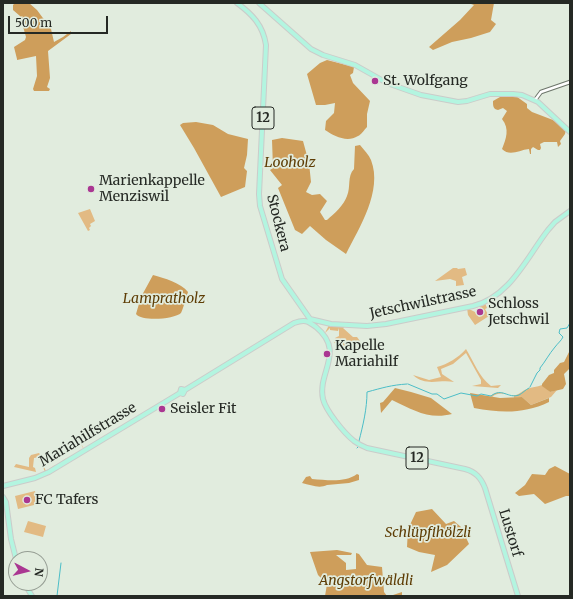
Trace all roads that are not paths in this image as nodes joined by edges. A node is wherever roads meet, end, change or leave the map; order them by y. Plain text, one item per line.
1 (237, 3) edge
2 (259, 3) edge
3 (570, 82) edge
4 (535, 100) junction
5 (570, 132) edge
6 (570, 211) edge
7 (311, 321) junction
8 (3, 486) edge
9 (3, 497) edge
10 (14, 551) edge
11 (518, 596) edge

1 - 7 main road, Stockera / 12
2 - 4 main road
3 - 4 street
4 - 5 main road
6 - 7 main road, Jetschwilstrasse
7 - 8 main road, Mariahilfstrasse
7 - 11 main road, Lustorf / 12
9 - 10 main road

